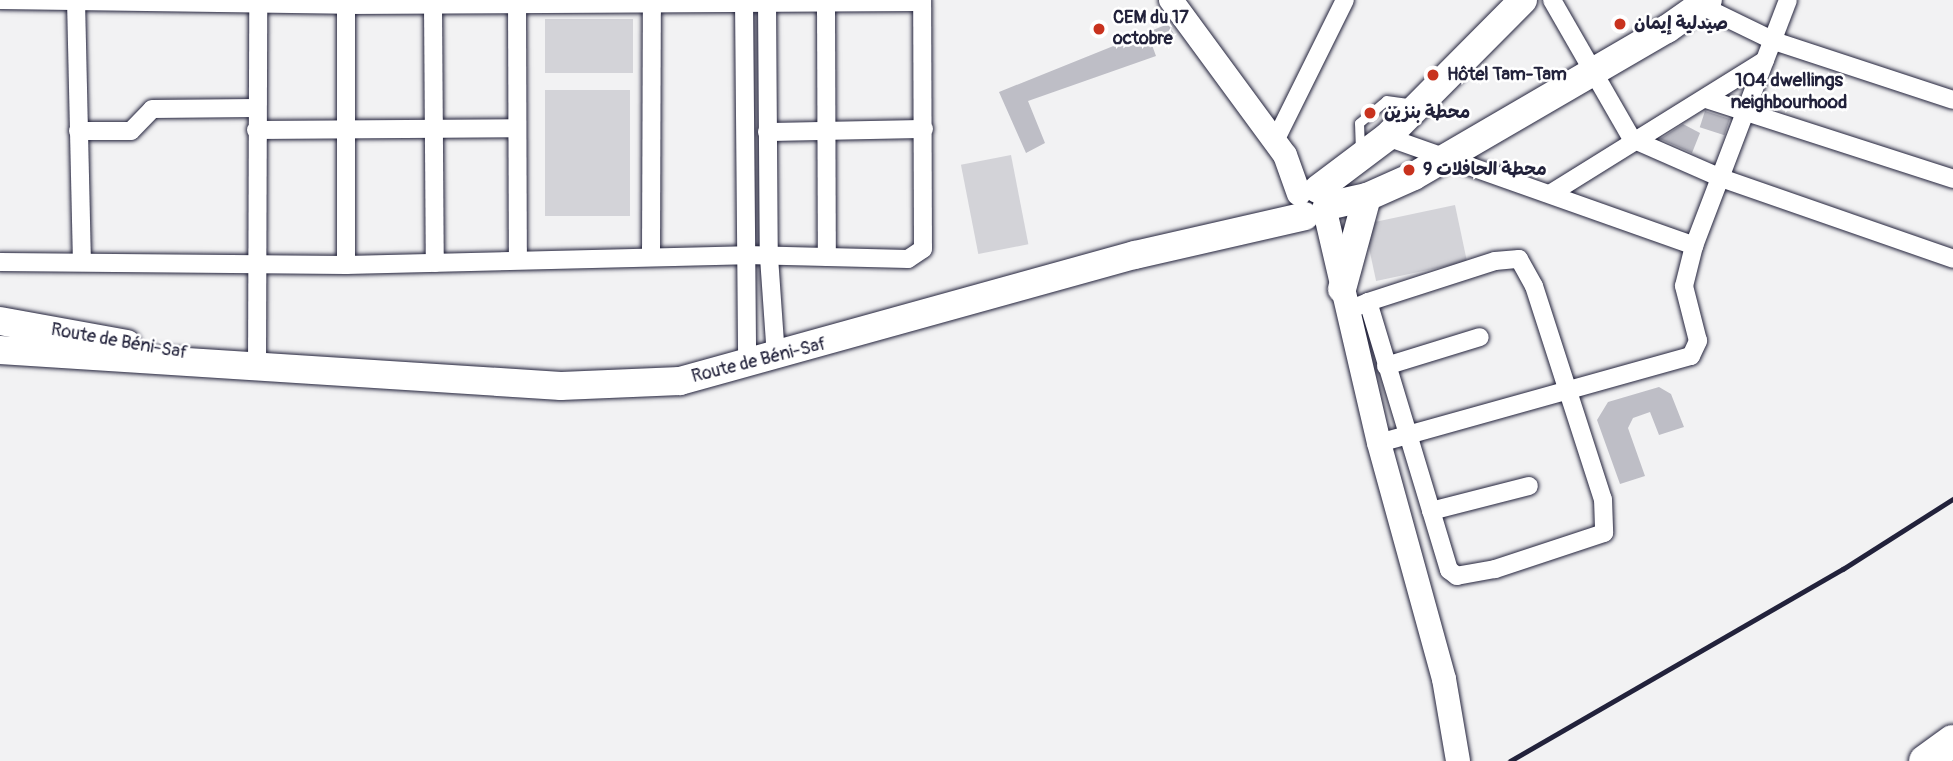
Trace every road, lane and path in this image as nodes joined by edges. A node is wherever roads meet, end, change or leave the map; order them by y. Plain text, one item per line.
1 (0, 0) edge
2 (76, 0) edge
3 (1171, 0) edge
4 (1523, 0) edge
5 (1552, 0) edge
6 (1788, 0) edge
7 (652, 1) edge
8 (744, 1) edge
9 (767, 1) edge
10 (922, 1) edge
11 (258, 2) edge
12 (517, 2) junction
13 (1700, 3) edge
14 (1338, 4) edge
15 (346, 5) junction
16 (433, 5) junction
17 (826, 5) junction
18 (1774, 41) junction
19 (1765, 60) junction
20 (1592, 68) junction
21 (1706, 99) junction
22 (1953, 100) edge
23 (1419, 105) junction
24 (256, 108) junction
25 (1748, 112) junction
26 (517, 128) junction
27 (431, 129) junction
28 (923, 129) junction
29 (257, 130) junction
30 (347, 130) junction
31 (78, 131) junction
32 (825, 131) junction
33 (767, 132) junction
34 (1387, 137) junction
35 (1632, 139) junction
36 (1280, 148) junction
37 (1360, 156) junction
38 (1446, 158) junction
39 (1721, 178) junction
40 (1953, 179) edge
41 (1550, 194) junction
42 (1367, 197) junction
43 (1312, 202) junction
44 (1695, 246) junction
45 (746, 255) junction
46 (651, 257) junction
47 (769, 257) junction
48 (827, 257) junction
49 (1953, 259) edge
50 (518, 260) junction
51 (82, 261) junction
52 (0, 262) edge
53 (259, 263) junction
54 (435, 263) junction
55 (346, 265) junction
56 (1352, 301) junction
57 (0, 321) edge
58 (1480, 337) dead end
59 (0, 350) edge
60 (776, 358) junction
61 (247, 364) junction
62 (747, 365) junction
63 (1386, 366) junction
64 (1568, 391) junction
65 (1406, 436) junction
66 (1379, 443) junction
67 (1529, 485) dead end
68 (1431, 511) junction
69 (1953, 741) edge
70 (1457, 754) edge
71 (1925, 761) edge

1 - 2 street
2 - 11 street
2 - 31 street
3 - 36 main road
4 - 23 main road
5 - 20 street
6 - 18 street
7 - 8 street
7 - 12 street
7 - 46 street
8 - 9 street
8 - 45 street
9 - 17 street
9 - 33 street
10 - 17 street
10 - 28 street
11 - 15 street
11 - 24 street
12 - 16 street
12 - 26 street
13 - 18 street
13 - 20 main road
14 - 36 street
15 - 16 street
15 - 30 street
16 - 27 street
17 - 32 street
18 - 19 street
18 - 22 street
19 - 21 street
19 - 25 street
20 - 35 street
20 - 38 main road
21 - 25 street
21 - 35 street
23 - 34 main road
23 - 37 lane
24 - 29 street
24 - 31 street
25 - 39 street
25 - 40 street
26 - 27 street
26 - 50 street
27 - 30 street
27 - 54 street
28 - 32 street
28 - 48 street
29 - 30 street
29 - 53 street
30 - 55 street
31 - 51 street
32 - 33 street
32 - 48 street
33 - 47 street
34 - 37 main road
34 - 38 street
35 - 39 street
35 - 41 street
36 - 43 main road
37 - 43 main road
38 - 41 street
38 - 42 main road
39 - 44 street
39 - 49 street
41 - 44 street
42 - 43 main road
42 - 56 main road
43 - 56 main road
43 - 60 main road, Route de Béni-Saf
44 - 64 street
45 - 46 street
45 - 47 street
45 - 62 street
46 - 50 street
47 - 48 street
47 - 60 street
50 - 54 street
51 - 52 street
51 - 53 street
53 - 55 street
53 - 61 street
54 - 55 street
56 - 63 street
56 - 64 street
56 - 66 main road
57 - 61 main road, Route de Béni-Saf
58 - 63 street
59 - 61 main road, Route de Béni-Saf
60 - 62 main road, Route de Béni-Saf
61 - 62 main road, Route de Béni-Saf
63 - 65 street
64 - 65 street
64 - 68 street
65 - 66 street
65 - 68 street
66 - 70 main road
67 - 68 street
69 - 71 highway

